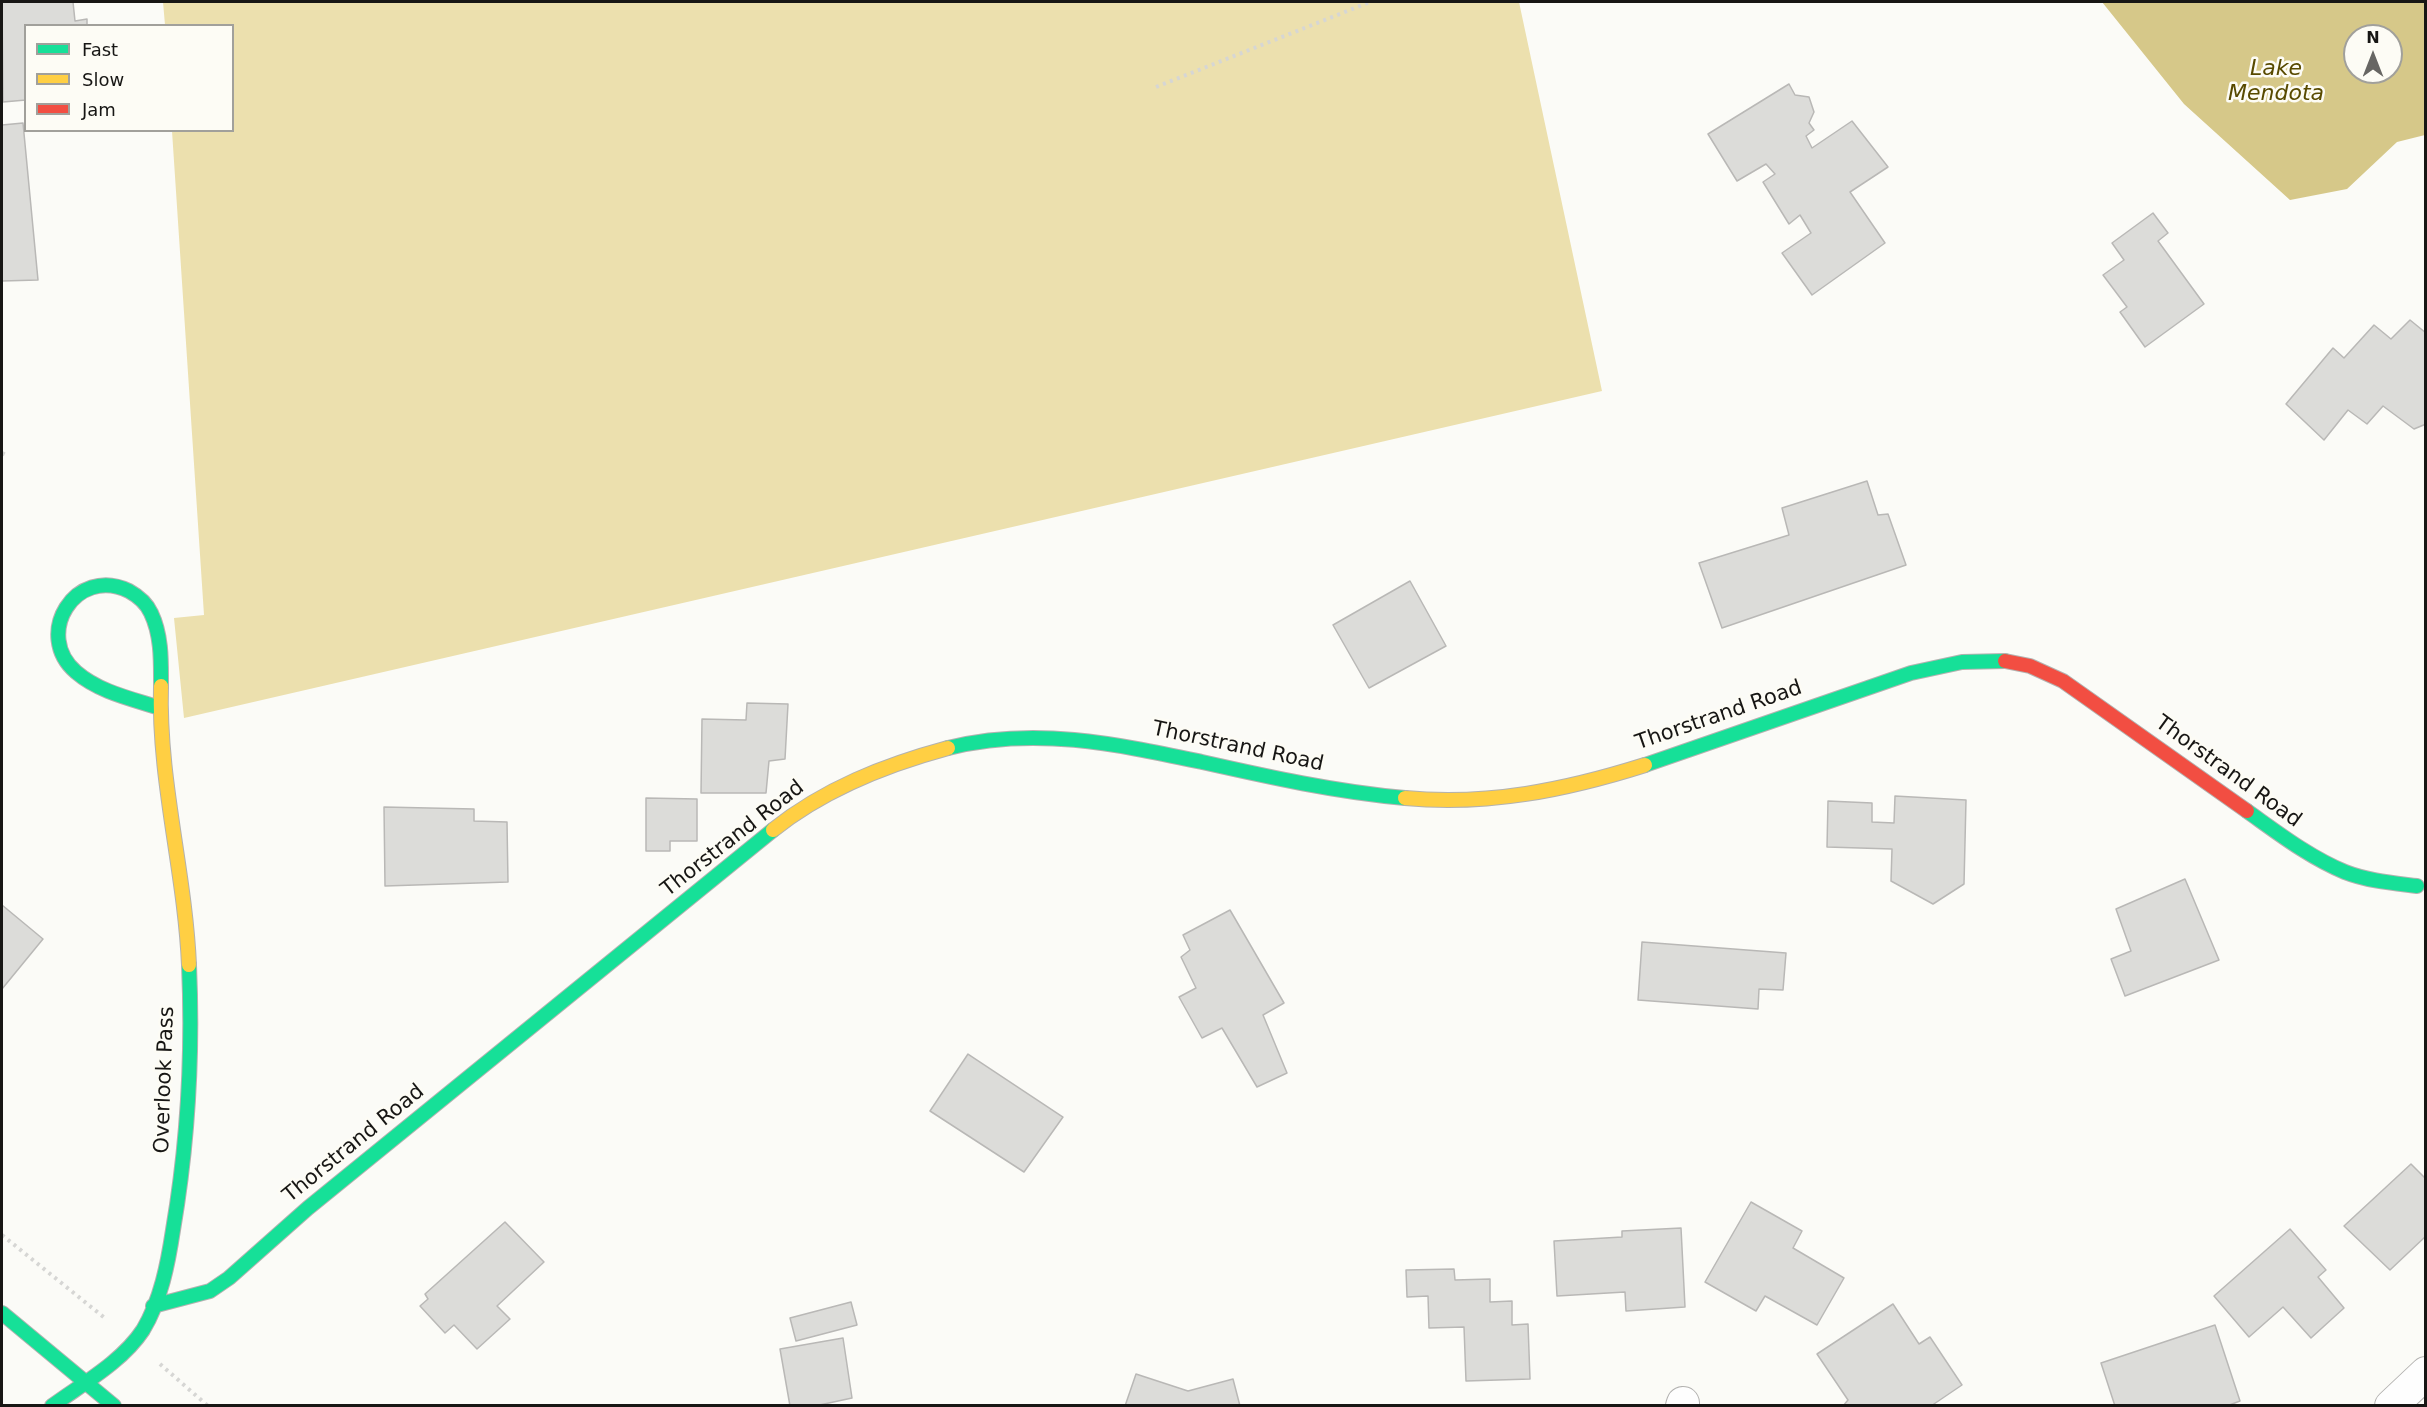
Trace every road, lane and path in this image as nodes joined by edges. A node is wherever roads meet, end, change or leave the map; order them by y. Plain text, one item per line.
1 (1370, 2) edge
2 (1156, 87) dead end
3 (160, 708) junction
4 (2417, 886) dead end
5 (153, 1306) junction
6 (2, 1313) edge
7 (2426, 1373) edge
8 (85, 1381) junction
9 (52, 1406) edge
10 (114, 1406) edge
11 (2391, 1406) edge

1 - 2 path
3 - 3 street, Overlook Pass
3 - 5 street, Overlook Pass
4 - 5 street, Thorstrand Road
5 - 8 street, Overlook Pass
6 - 8 street
7 - 11 street
8 - 9 street, Overlook Pass
8 - 10 street

